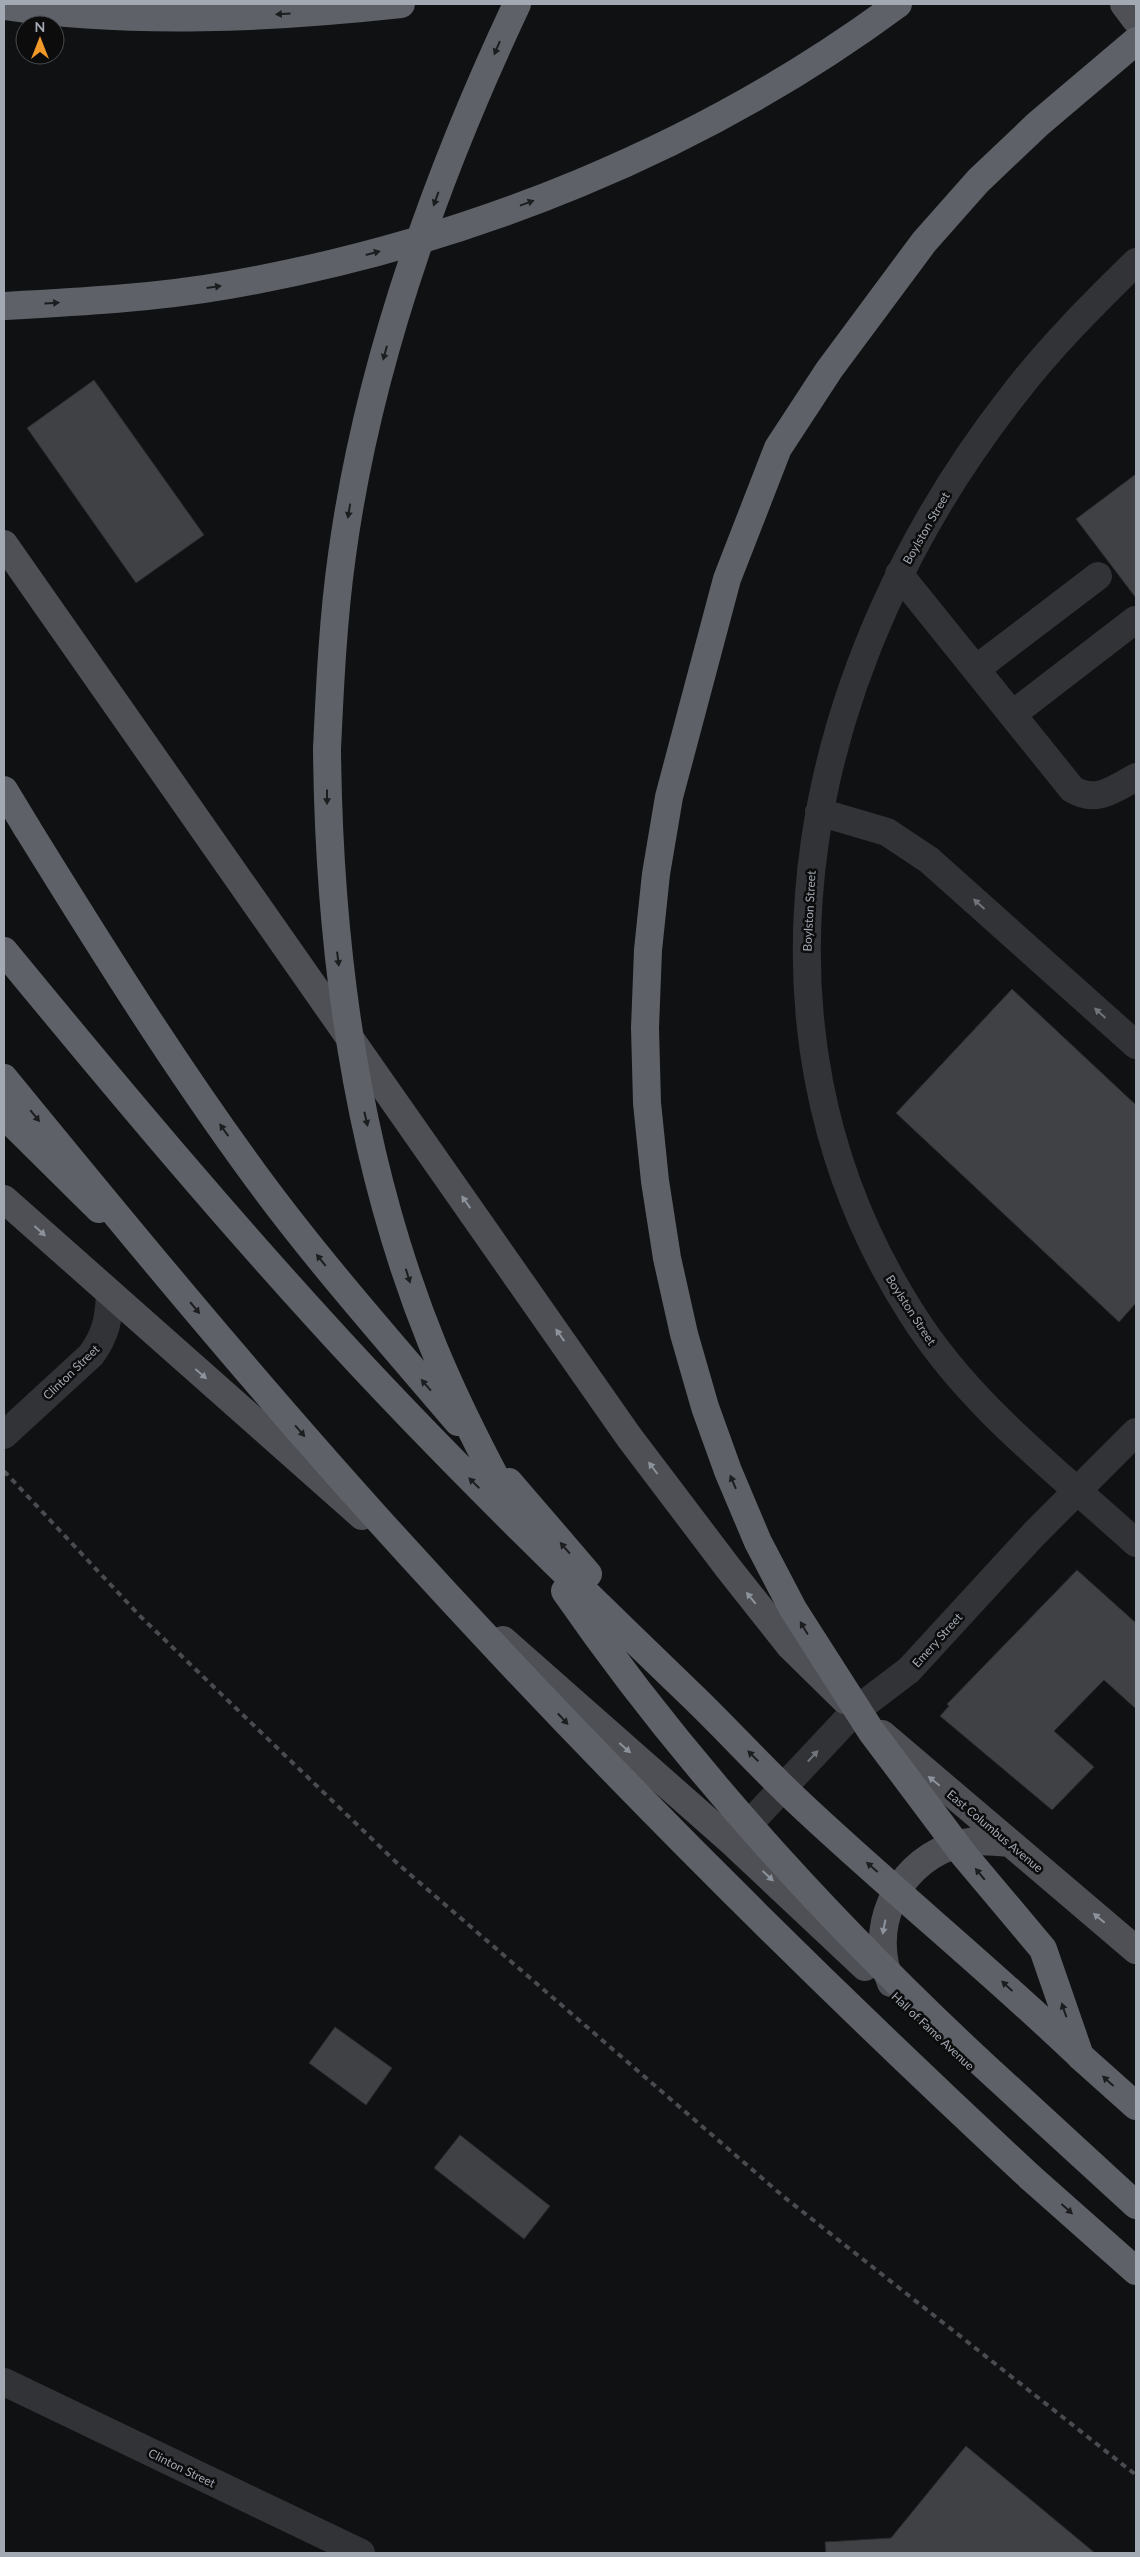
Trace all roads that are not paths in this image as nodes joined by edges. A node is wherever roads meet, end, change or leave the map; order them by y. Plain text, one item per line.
1 (162, 4) edge
2 (401, 4) edge
3 (517, 4) edge
4 (898, 4) edge
5 (1124, 4) edge
6 (4, 6) edge
7 (66, 12) junction
8 (1136, 20) edge
9 (1136, 40) edge
10 (1136, 262) edge
11 (4, 306) edge
12 (4, 544) edge
13 (899, 574) junction
14 (1098, 576) dead end
15 (1135, 620) edge
16 (976, 669) junction
17 (1013, 714) junction
18 (1136, 777) edge
19 (4, 790) edge
20 (819, 812) junction
21 (4, 951) edge
22 (1136, 1045) edge
23 (4, 1078) edge
24 (4, 1115) edge
25 (4, 1199) edge
26 (174, 1284) junction
27 (110, 1293) junction
28 (1136, 1432) edge
29 (4, 1435) edge
30 (1077, 1492) junction
31 (1136, 1543) edge
32 (688, 1692) junction
33 (855, 1711) junction
34 (732, 1842) junction
35 (1010, 1843) junction
36 (1136, 1950) edge
37 (896, 1996) junction
38 (1080, 2056) junction
39 (1136, 2106) edge
40 (1136, 2205) edge
41 (1136, 2216) edge
42 (1136, 2271) edge
43 (4, 2382) edge
44 (361, 2553) edge

1 - 7 highway
2 -> 7 highway
3 -> 40 highway, bridge
11 -> 4 highway, bridge
5 - 8 main road
6 - 7 highway
38 -> 9 highway, bridge
10 - 13 street, Boylston Street
33 -> 12 main road, East Columbus Avenue
13 - 16 street
13 - 20 street, Boylston Street
14 - 16 street
15 - 17 street
16 - 17 street
17 - 18 street
32 -> 19 highway, bridge
22 -> 20 street
20 - 30 street, Boylston Street
32 -> 21 highway, bridge
23 -> 26 highway, bridge
24 - 26 highway, bridge
25 -> 27 main road, Hall of Fame Avenue
26 -> 42 highway, bridge
27 - 29 street, Clinton Street
27 -> 34 main road, Hall of Fame Avenue
28 - 30 street, Emery Street
30 - 31 street, Boylston Street
30 - 33 street, Emery Street
38 -> 32 highway, bridge
34 -> 33 street, Emery Street
35 -> 33 main road, East Columbus Avenue
34 -> 37 main road, Hall of Fame Avenue
36 -> 35 main road, East Columbus Avenue
35 -> 37 main road
37 - 41 main road, Hall of Fame Avenue
39 -> 38 highway
43 - 44 street, Clinton Street

